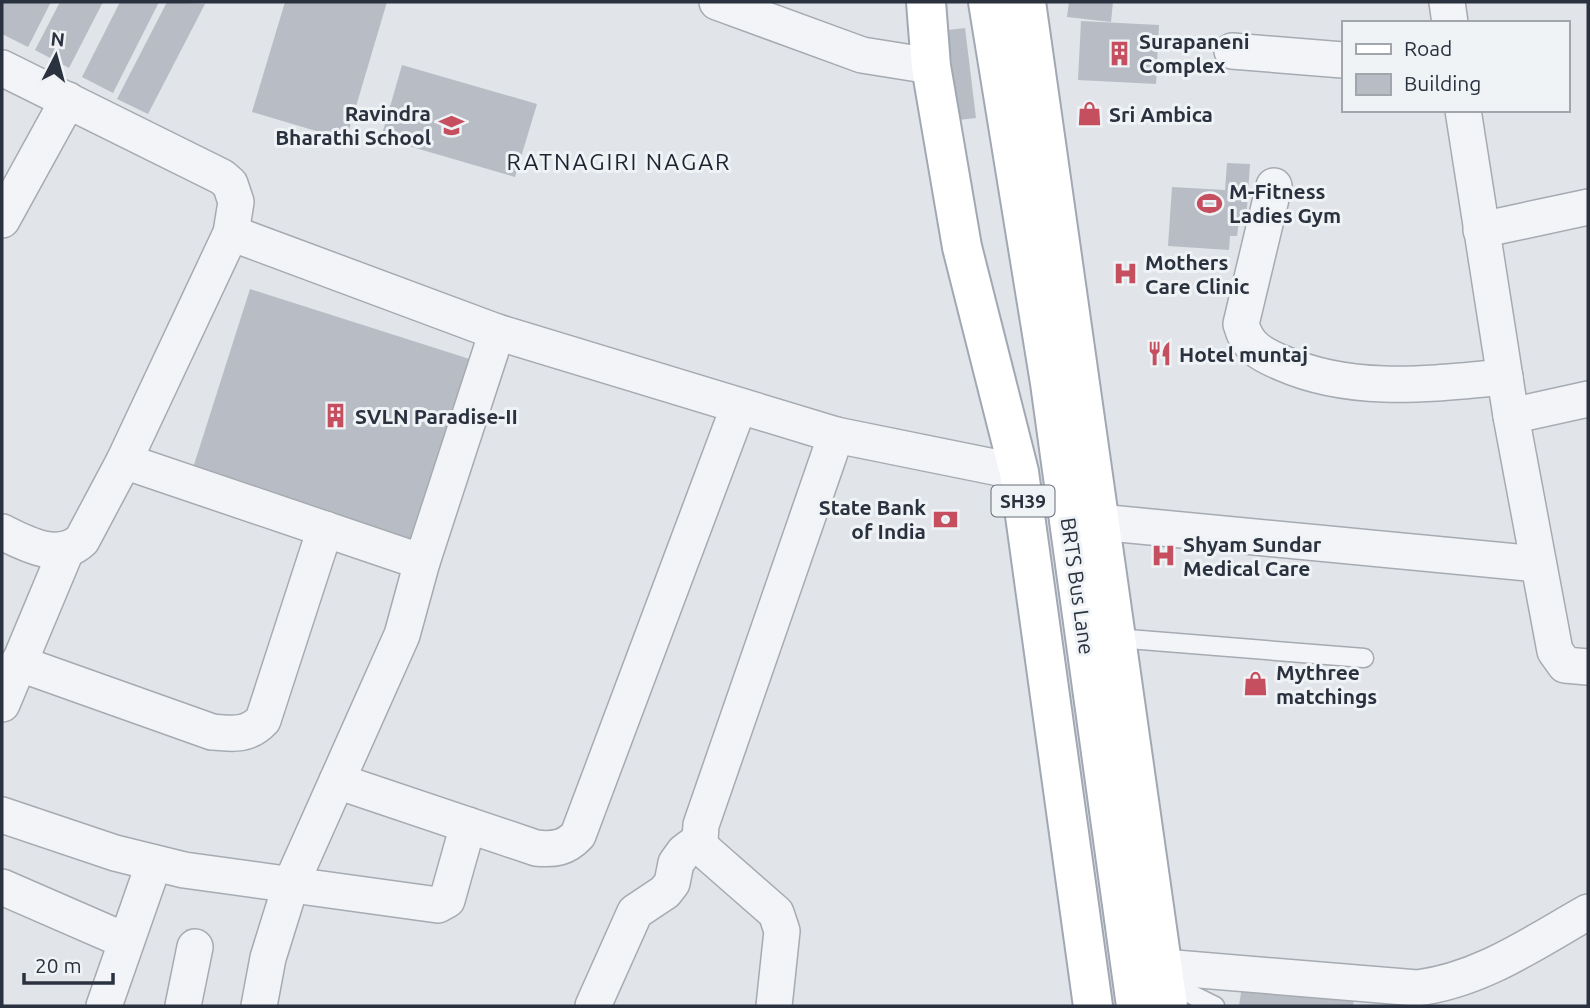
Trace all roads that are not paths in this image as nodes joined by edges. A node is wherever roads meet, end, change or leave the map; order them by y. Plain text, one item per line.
1 (717, 2) edge
2 (926, 2) edge
3 (988, 2) edge
4 (1026, 2) edge
5 (1447, 2) edge
6 (1450, 21) edge
7 (1231, 51) dead end
8 (1342, 60) edge
9 (931, 66) junction
10 (2, 68) edge
11 (68, 100) junction
12 (1463, 112) edge
13 (1274, 186) dead end
14 (1588, 207) edge
15 (2, 220) edge
16 (1481, 230) junction
17 (231, 233) junction
18 (497, 332) junction
19 (1505, 377) junction
20 (1588, 399) edge
21 (739, 406) junction
22 (1511, 416) junction
23 (836, 435) junction
24 (124, 461) junction
25 (1019, 472) junction
26 (1099, 522) junction
27 (325, 529) junction
28 (2, 532) edge
29 (66, 551) junction
30 (422, 562) junction
31 (1538, 564) junction
32 (1116, 638) junction
33 (1364, 658) dead end
34 (18, 663) junction
35 (1588, 667) edge
36 (2, 704) edge
37 (337, 781) junction
38 (2, 815) edge
39 (468, 825) junction
40 (700, 840) junction
41 (154, 863) junction
42 (291, 884) junction
43 (2, 887) edge
44 (1588, 912) edge
45 (126, 941) junction
46 (195, 947) dead end
47 (1165, 985) edge
48 (104, 1006) edge
49 (183, 1006) edge
50 (259, 1006) edge
51 (593, 1006) edge
52 (774, 1006) edge
53 (1093, 1006) edge
54 (1136, 1006) edge
55 (1215, 1006) edge

1 - 9 street
2 - 9 main road, SH39
3 - 54 main road, BRTS Bus Lane
4 - 26 main road
5 - 6 street
7 - 8 street
9 - 25 main road, SH39
10 - 11 street
11 - 15 street
11 - 17 street
12 - 16 street
13 - 19 street
14 - 16 street
16 - 19 street
17 - 18 street
17 - 24 street
18 - 21 street
18 - 30 street
19 - 22 street
20 - 22 street
21 - 23 street
21 - 39 street
22 - 31 street
23 - 25 street
23 - 40 street
24 - 27 street
24 - 29 street
25 - 53 main road, SH39
26 - 31 street
26 - 32 main road
27 - 30 street
27 - 34 street
28 - 29 street
29 - 34 street
30 - 37 street
31 - 35 street
32 - 33 lane
32 - 47 main road
34 - 36 street
37 - 39 street
37 - 42 street
38 - 41 street
39 - 42 street
40 - 51 street
40 - 52 street
41 - 42 street
41 - 45 street
42 - 50 street
43 - 45 street
44 - 47 street
45 - 48 street
46 - 49 street
47 - 55 lane

